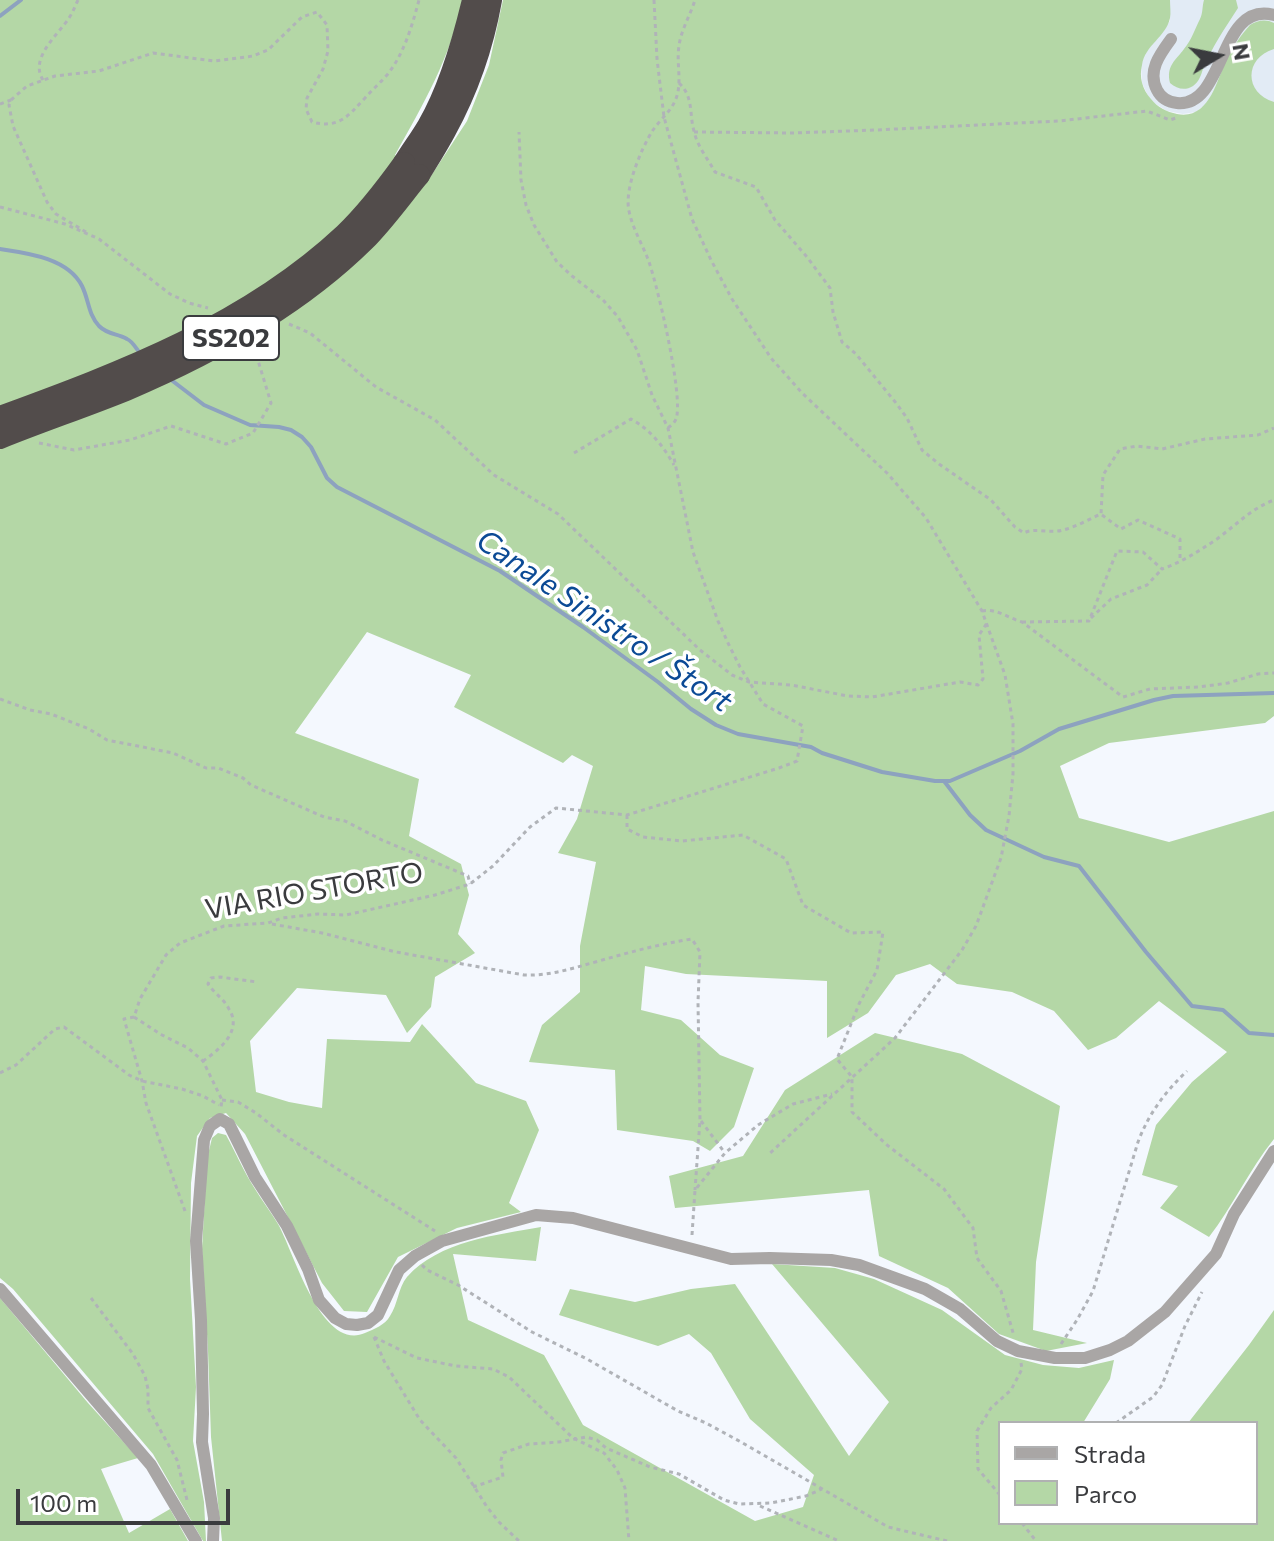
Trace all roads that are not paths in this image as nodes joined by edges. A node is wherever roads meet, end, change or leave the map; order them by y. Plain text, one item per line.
1 (473, 0) edge
2 (491, 0) edge
3 (1274, 15) edge
4 (1171, 39) dead end
5 (411, 169) junction
6 (0, 417) edge
7 (0, 438) edge
8 (1274, 1151) edge
9 (0, 1289) edge
10 (196, 1541) edge
11 (213, 1541) edge

1 - 5 highway, SS202
2 - 5 highway, SS202
3 - 4 street
5 - 6 highway, SS202, bridge
5 - 7 highway, SS202, bridge
8 - 11 street
9 - 10 street

